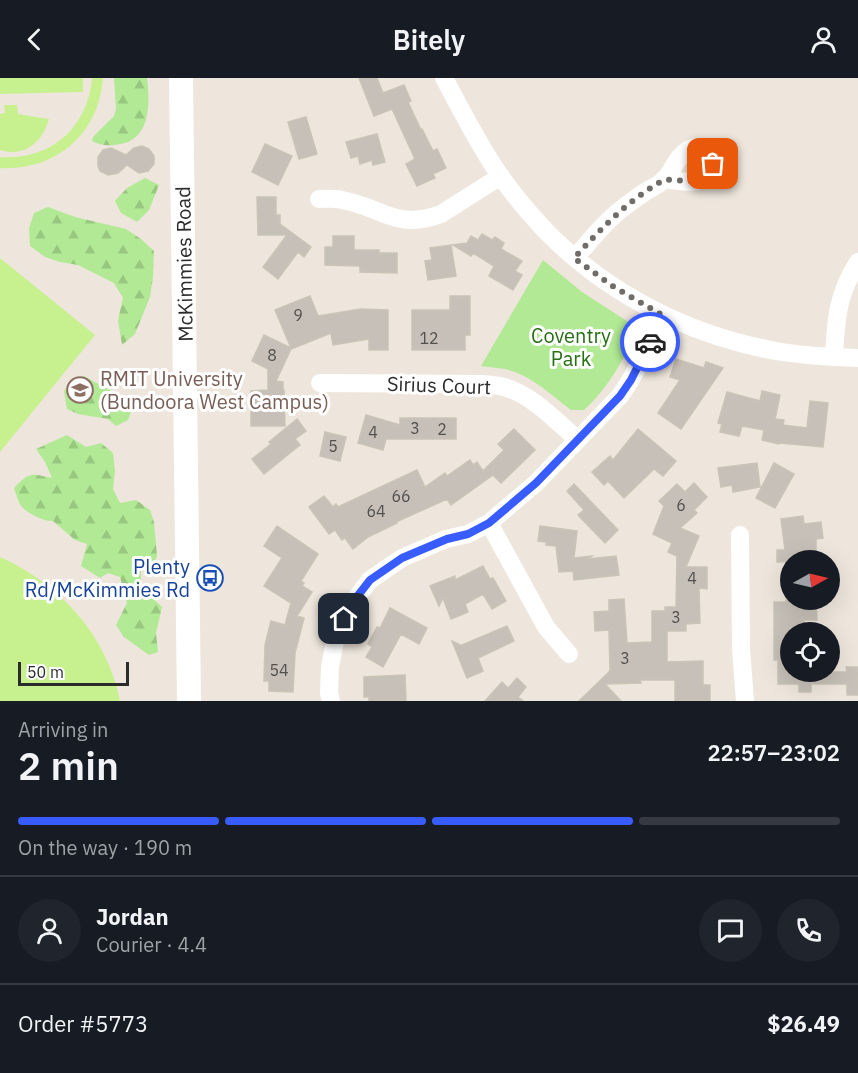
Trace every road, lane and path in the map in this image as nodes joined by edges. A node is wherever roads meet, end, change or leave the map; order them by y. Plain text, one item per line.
1 (181, 78) edge
2 (444, 78) edge
3 (501, 176) junction
4 (664, 179) dead end
5 (319, 199) dead end
6 (574, 258) junction
7 (858, 262) edge
8 (662, 315) junction
9 (834, 357) junction
10 (858, 358) edge
11 (320, 383) dead end
12 (577, 439) junction
13 (489, 523) junction
14 (740, 535) dead end
15 (569, 654) dead end
16 (189, 701) edge
17 (331, 701) edge
18 (745, 701) edge

1 - 16 main road, McKimmies Road
2 - 3 street
3 - 5 street
3 - 6 street
4 - 6 street
6 - 8 street
7 - 9 street
8 - 9 street
8 - 12 street
9 - 10 street
11 - 12 street, Sirius Court
12 - 13 street
13 - 15 street
13 - 17 street
14 - 18 street

